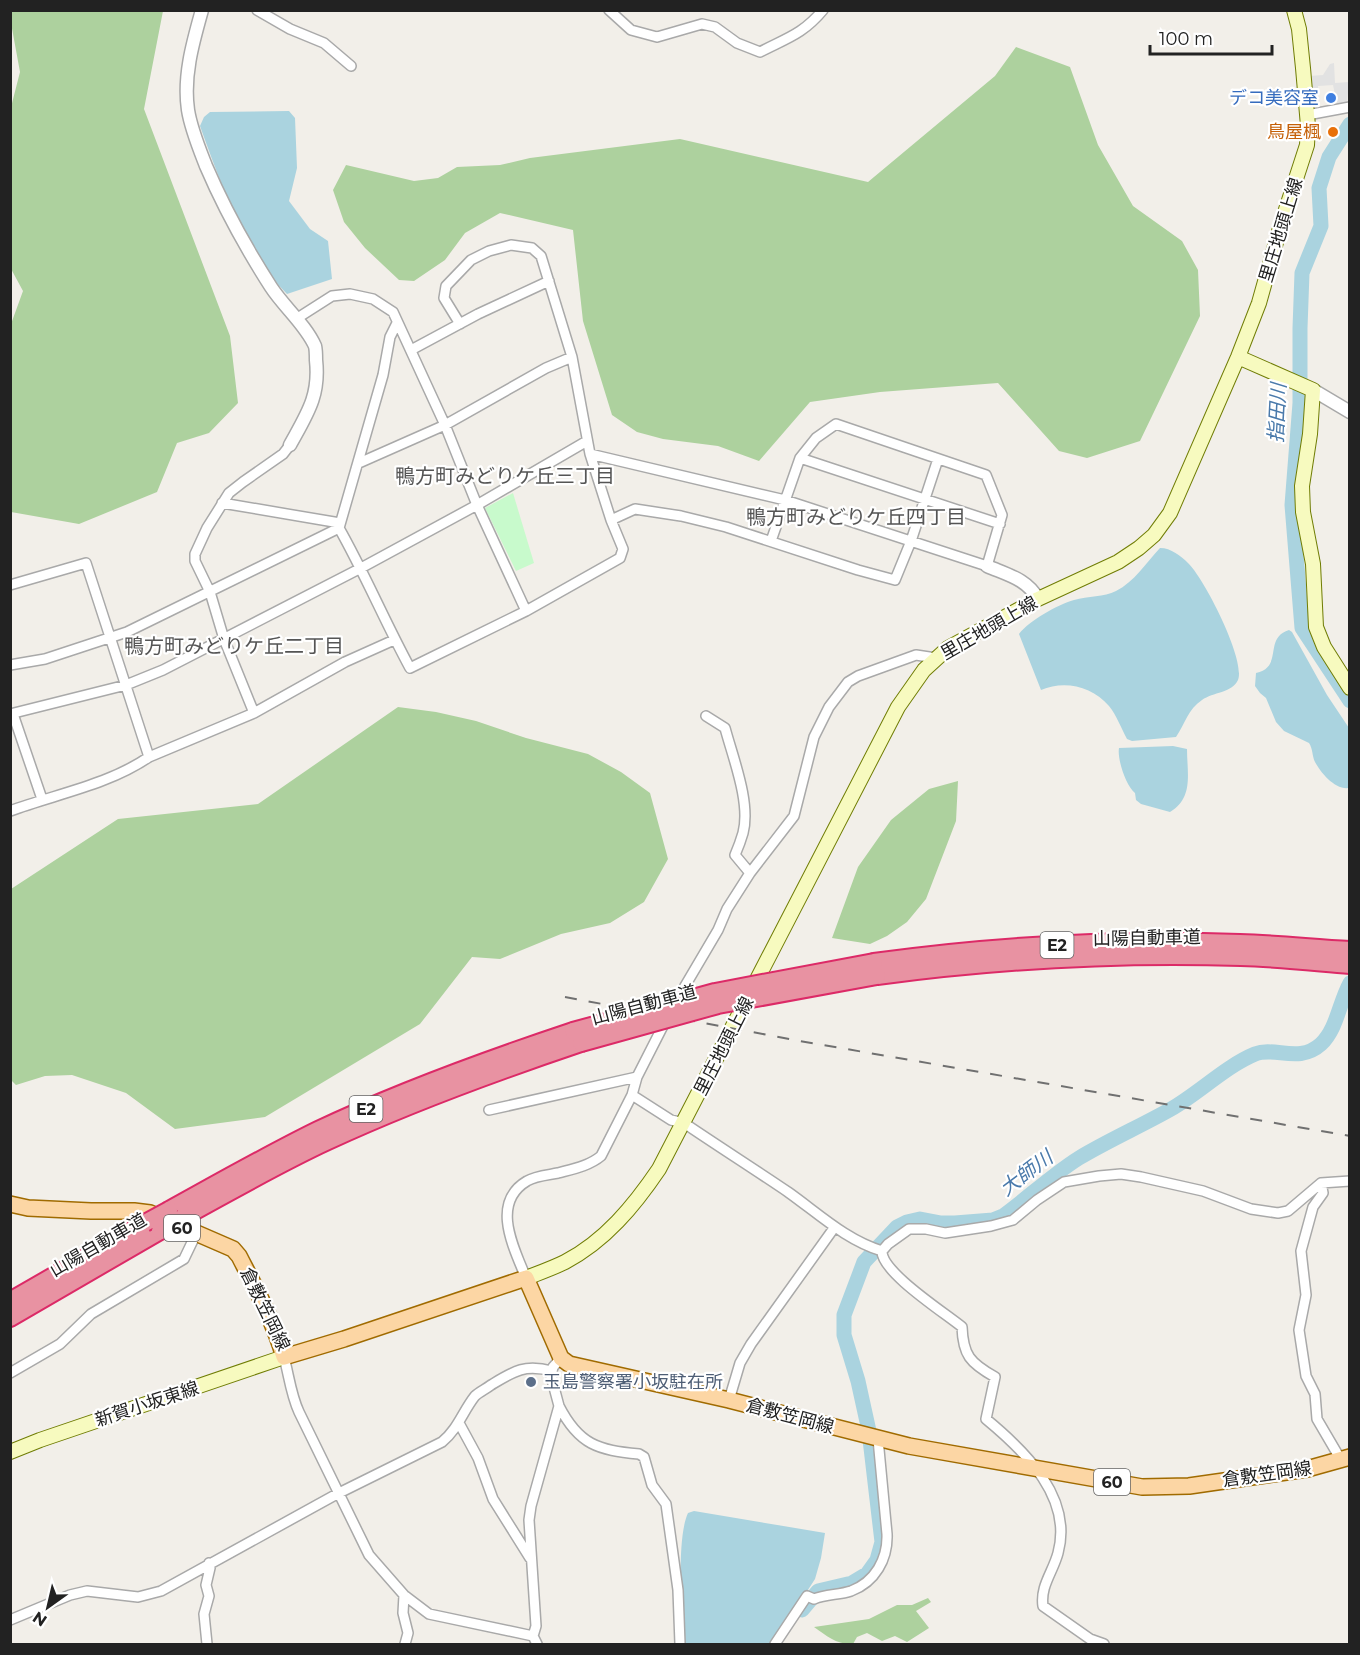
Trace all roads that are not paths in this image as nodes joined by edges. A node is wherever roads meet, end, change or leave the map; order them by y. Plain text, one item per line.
1 (202, 10) edge
2 (257, 10) edge
3 (609, 10) edge
4 (823, 10) edge
5 (1294, 10) edge
6 (351, 66) dead end
7 (1350, 107) edge
8 (1307, 115) junction
9 (549, 281) junction
10 (296, 319) junction
11 (397, 323) junction
12 (460, 324) junction
13 (411, 350) junction
14 (572, 357) junction
15 (1238, 357) junction
16 (1304, 386) junction
17 (1350, 412) edge
18 (445, 425) junction
19 (587, 441) junction
20 (290, 445) joint
21 (590, 454) junction
22 (800, 458) junction
23 (938, 459) junction
24 (358, 463) junction
25 (925, 499) junction
26 (785, 500) junction
27 (222, 503) junction
28 (477, 505) junction
29 (610, 520) junction
30 (1000, 524) junction
31 (339, 526) junction
32 (771, 541) junction
33 (911, 541) junction
34 (987, 566) junction
35 (361, 568) junction
36 (10, 585) edge
37 (210, 592) junction
38 (1038, 599) junction
39 (526, 611) junction
40 (110, 638) junction
41 (224, 639) junction
42 (394, 640) junction
43 (936, 658) junction
44 (10, 665) edge
45 (126, 685) junction
46 (1350, 688) edge
47 (254, 713) junction
48 (12, 714) edge
49 (706, 716) dead end
50 (149, 758) junction
51 (42, 799) junction
52 (10, 811) edge
53 (750, 873) junction
54 (1241, 950) junction
55 (1350, 950) edge
56 (1350, 965) edge
57 (637, 1077) junction
58 (632, 1095) junction
59 (489, 1110) dead end
60 (684, 1124) junction
61 (1350, 1182) edge
62 (1321, 1183) junction
63 (10, 1204) edge
64 (175, 1214) junction
65 (834, 1228) junction
66 (196, 1234) junction
67 (878, 1250) junction
68 (526, 1278) junction
69 (10, 1301) edge
70 (10, 1318) edge
71 (284, 1357) junction
72 (556, 1364) junction
73 (10, 1374) edge
74 (729, 1400) junction
75 (560, 1406) junction
76 (459, 1423) junction
77 (873, 1438) junction
78 (10, 1452) edge
79 (1345, 1458) edge
80 (1036, 1468) junction
81 (337, 1494) junction
82 (532, 1561) junction
83 (209, 1563) junction
84 (404, 1595) junction
85 (10, 1620) edge
86 (535, 1640) edge
87 (207, 1644) edge
88 (405, 1644) edge
89 (680, 1644) edge
90 (776, 1644) edge
91 (1104, 1644) edge

1 - 10 street
2 - 6 street
3 - 4 street
5 - 8 main road, 里庄地頭上線
7 - 8 street
8 - 15 main road, 里庄地頭上線
9 - 12 street
9 - 12 street
9 - 14 street
10 - 11 street
10 - 20 street
11 - 13 street
11 - 24 street
12 - 13 street
13 - 18 street
14 - 18 street
14 - 19 street
15 - 16 main road
15 - 38 main road, 里庄地頭上線
16 - 17 street
16 - 46 main road
18 - 24 street
18 - 28 street
19 - 21 street
19 - 28 street
20 - 27 street
21 - 26 street
21 - 29 street
22 - 23 street
22 - 25 street
22 - 26 street
23 - 25 street
23 - 30 street
24 - 31 street
25 - 30 street
25 - 33 street
26 - 32 street
26 - 33 street
27 - 31 street
27 - 37 street
28 - 35 street
28 - 39 street
29 - 32 street
29 - 39 street
30 - 34 street
31 - 35 street
31 - 37 street
32 - 33 street
33 - 34 street
34 - 38 street
35 - 41 street
35 - 42 street
36 - 40 street
37 - 40 street
37 - 41 street
38 - 43 main road, 里庄地頭上線
39 - 42 street
40 - 44 street
40 - 45 street
41 - 45 street
41 - 47 street
42 - 47 street
43 - 53 street
43 - 60 main road, 里庄地頭上線
45 - 48 street
45 - 50 street
47 - 50 street
48 - 51 street
49 - 53 street
50 - 51 street
51 - 52 street
53 - 57 street
54 - 55 highway, 山陽自動車道 / E2
54 - 56 highway, 山陽自動車道 / E2
54 - 64 highway, 山陽自動車道 / E2, bridge
57 - 58 street
57 - 59 street
58 - 60 street
58 - 68 street
60 - 65 street
60 - 68 main road, 里庄地頭上線
61 - 62 street
62 - 67 street
62 - 79 street
63 - 66 main road, 倉敷笠岡線 / 60
64 - 69 highway, 山陽自動車道 / E2, bridge
64 - 70 highway, 山陽自動車道 / E2, bridge
65 - 67 street
65 - 74 street
66 - 71 main road, 倉敷笠岡線 / 60
66 - 73 street
67 - 80 street
68 - 71 main road, 倉敷笠岡線
68 - 72 main road
71 - 78 main road, 新賀小坂東線
71 - 81 street
72 - 74 main road, 倉敷笠岡線 / 60
72 - 75 street
72 - 76 street
74 - 77 main road, 倉敷笠岡線 / 60
75 - 82 street
75 - 89 street
76 - 81 street
76 - 82 street
77 - 80 main road, 倉敷笠岡線 / 60
77 - 90 street
79 - 80 main road, 倉敷笠岡線 / 60
80 - 91 street
81 - 83 street
81 - 84 street
82 - 86 street
83 - 85 street
83 - 87 street
84 - 86 street
84 - 88 street

